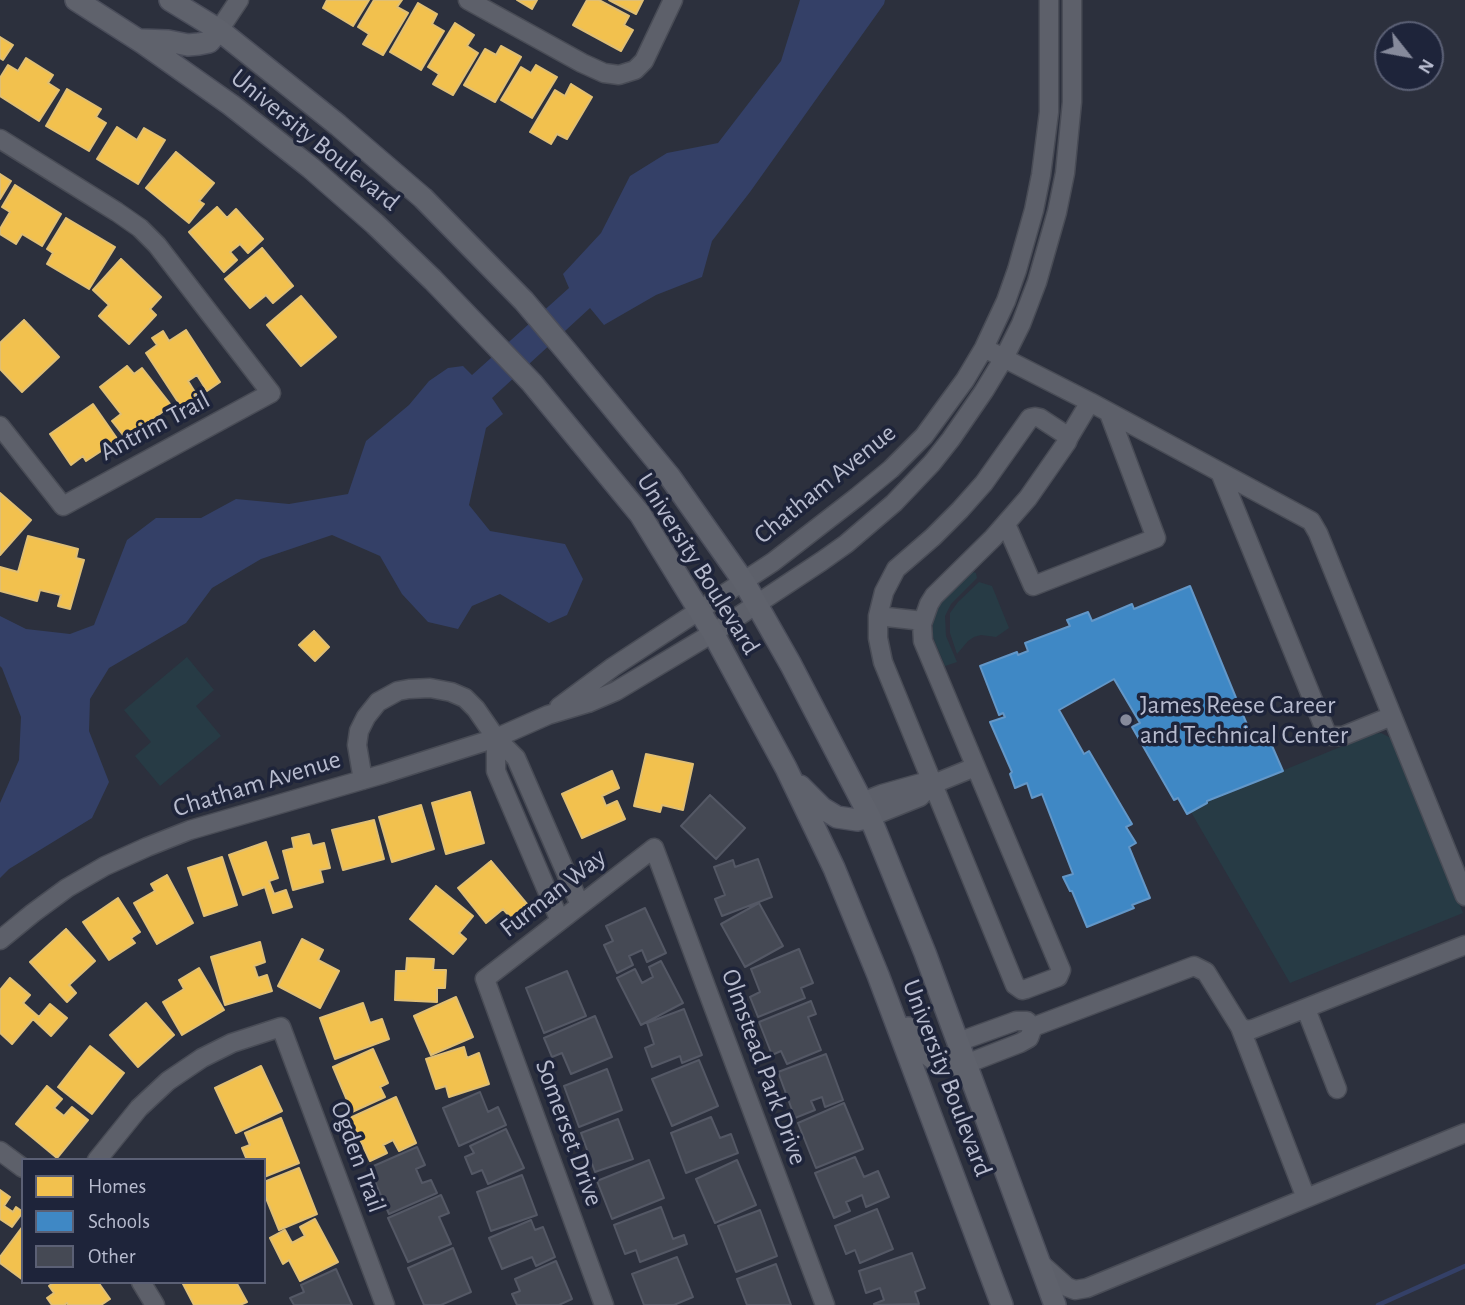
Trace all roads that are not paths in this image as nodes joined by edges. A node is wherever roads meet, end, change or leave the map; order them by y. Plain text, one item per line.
1 (76, 0) edge
2 (170, 0) edge
3 (239, 0) edge
4 (468, 0) edge
5 (673, 0) edge
6 (1049, 0) edge
7 (1072, 0) edge
8 (219, 30) junction
9 (139, 40) junction
10 (0, 139) edge
11 (984, 348) junction
12 (1004, 358) junction
13 (1090, 402) junction
14 (1109, 412) junction
15 (0, 426) edge
16 (1069, 438) junction
17 (1220, 472) junction
18 (1006, 524) junction
19 (744, 582) junction
20 (757, 604) junction
21 (699, 610) junction
22 (878, 616) junction
23 (923, 621) junction
24 (713, 634) junction
25 (548, 715) junction
26 (1392, 716) junction
27 (496, 738) junction
28 (975, 767) junction
29 (786, 768) junction
30 (363, 780) junction
31 (933, 784) junction
32 (866, 810) junction
33 (654, 848) joint
34 (1465, 896) edge
35 (580, 905) junction
36 (560, 921) junction
37 (0, 940) edge
38 (1465, 945) edge
39 (878, 975) junction
40 (485, 979) joint
41 (1306, 1009) junction
42 (1033, 1027) junction
43 (1240, 1027) junction
44 (958, 1042) junction
45 (966, 1064) junction
46 (1337, 1089) dead end
47 (1465, 1133) edge
48 (0, 1151) edge
49 (99, 1158) edge
50 (21, 1167) edge
51 (1306, 1198) junction
52 (1039, 1262) junction
53 (142, 1284) edge
54 (155, 1305) edge
55 (384, 1305) edge
56 (604, 1305) edge
57 (825, 1305) edge
58 (1002, 1305) edge
59 (1055, 1305) edge

1 - 9 main road, University Boulevard
2 - 8 main road, University Boulevard
3 - 8 street
4 - 5 street
6 - 11 street, Chatham Avenue
7 - 12 street, Chatham Avenue
8 - 9 main road
8 - 19 main road, University Boulevard
9 - 21 main road, University Boulevard
10 - 15 street, Antrim Trail
11 - 12 street
11 - 19 street, Chatham Avenue
12 - 13 street
12 - 20 street, Chatham Avenue
13 - 14 street
13 - 16 street
14 - 17 street
14 - 18 street
16 - 18 street
16 - 22 street
17 - 26 street
17 - 26 street
18 - 23 street
19 - 20 main road, University Boulevard
19 - 21 street, Chatham Avenue
20 - 24 street, Chatham Avenue
20 - 32 main road, University Boulevard
21 - 24 main road, University Boulevard
21 - 25 street, Chatham Avenue
22 - 23 street
22 - 31 street
23 - 28 street
24 - 25 street, Chatham Avenue
24 - 29 main road, University Boulevard
25 - 27 street, Chatham Avenue
26 - 34 street
27 - 30 street, Chatham Avenue
27 - 30 street
27 - 35 street
27 - 36 street
28 - 31 street
28 - 31 street
29 - 32 main road
29 - 39 main road, University Boulevard
30 - 37 street, Chatham Avenue
31 - 32 street
32 - 44 main road, University Boulevard
33 - 35 street, Furman Way
33 - 57 street, Olmstead Park Drive
35 - 36 street, Furman Way
36 - 40 street, Furman Way
38 - 41 street
39 - 45 main road
39 - 58 main road, University Boulevard
40 - 56 street, Somerset Drive
41 - 43 street
41 - 46 street
42 - 43 street
42 - 44 street
42 - 45 street
43 - 51 street
44 - 45 main road, University Boulevard
45 - 52 main road, University Boulevard
47 - 51 street
48 - 50 street
49 - 55 street, Ogden Trail
51 - 52 street
52 - 59 main road, University Boulevard
53 - 54 street

